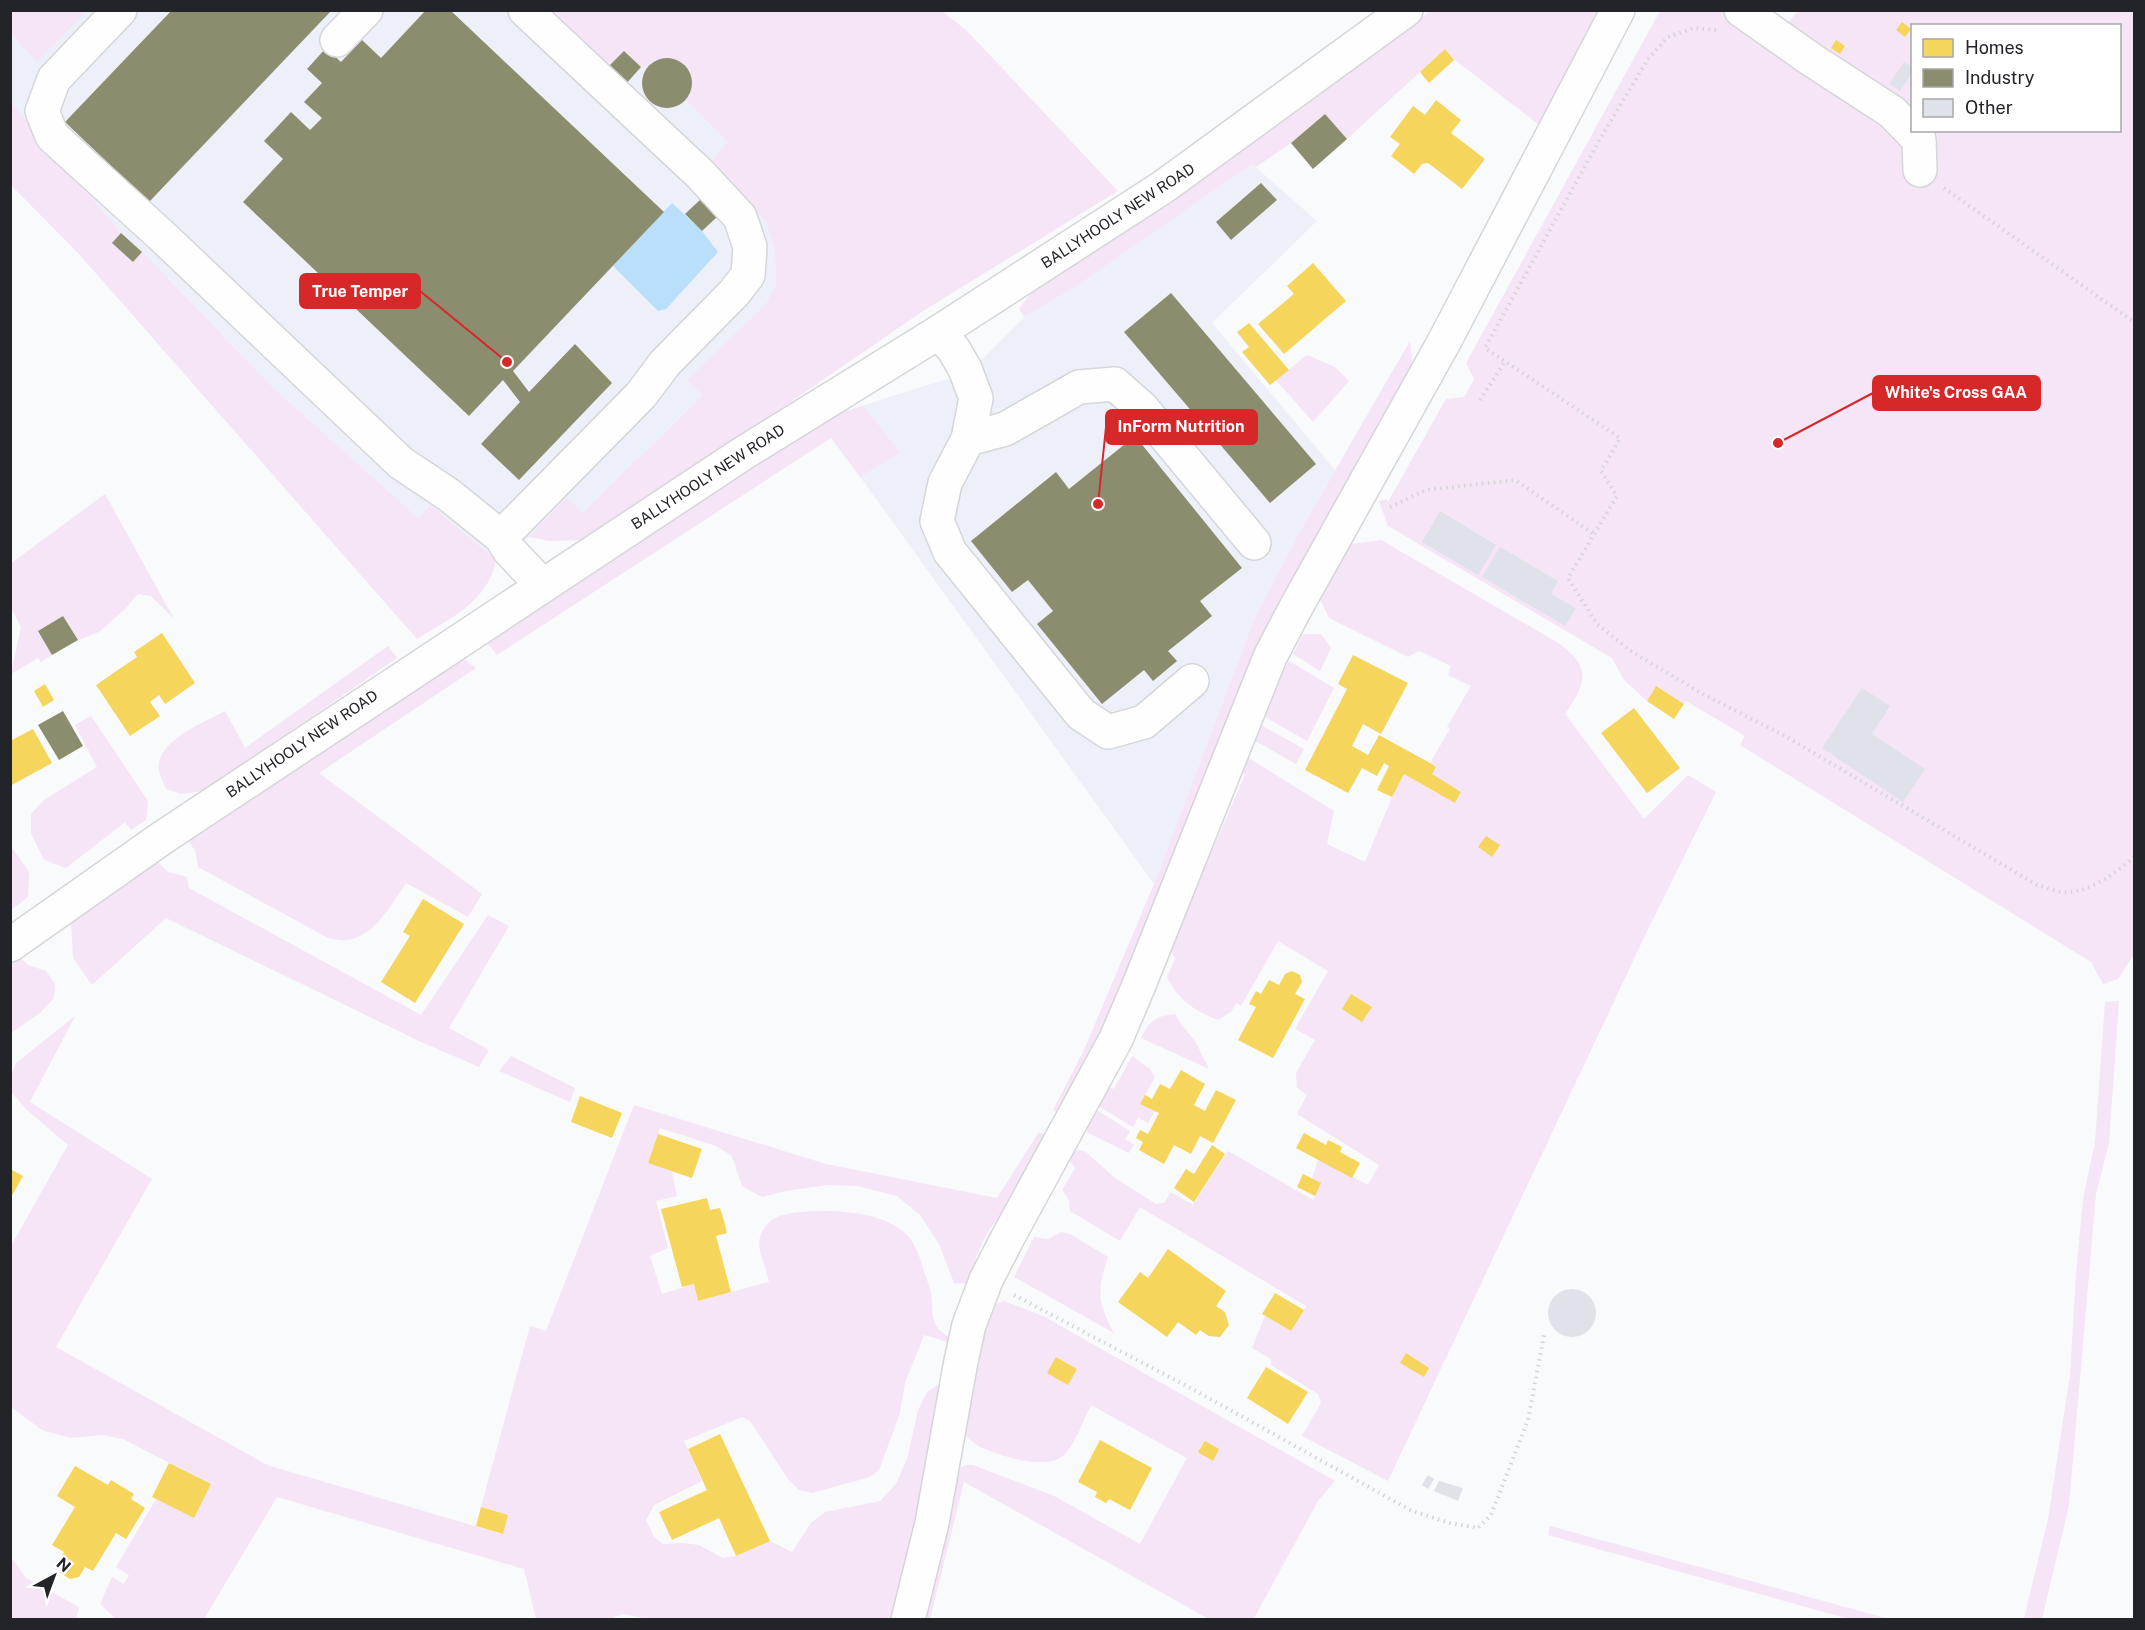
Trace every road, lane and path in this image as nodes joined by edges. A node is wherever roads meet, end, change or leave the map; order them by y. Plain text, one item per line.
1 (120, 10) edge
2 (366, 10) edge
3 (525, 10) edge
4 (1406, 10) edge
5 (1618, 10) edge
6 (1734, 23) edge
7 (337, 40) dead end
8 (1911, 132) edge
9 (1911, 132) edge
10 (1920, 170) joint
11 (2134, 322) edge
12 (939, 332) junction
13 (1505, 362) junction
14 (1480, 400) dead end
15 (968, 439) junction
16 (1384, 510) dead end
17 (1593, 534) junction
18 (501, 537) junction
19 (1254, 543) dead end
20 (542, 585) junction
21 (1192, 681) dead end
22 (2134, 857) edge
23 (10, 945) edge
24 (1007, 1291) dead end
25 (1544, 1335) dead end
26 (908, 1620) edge

1 - 18 street
2 - 7 street
3 - 18 street
4 - 12 street, BALLYHOOLY NEW ROAD
5 - 26 street
6 - 8 street
6 - 13 path
9 - 10 street
10 - 11 path
12 - 15 street
12 - 20 street, BALLYHOOLY NEW ROAD
13 - 14 path
13 - 17 path
15 - 19 street
15 - 21 street
16 - 17 path
17 - 22 path
18 - 20 street
20 - 23 street, BALLYHOOLY NEW ROAD
24 - 25 path

